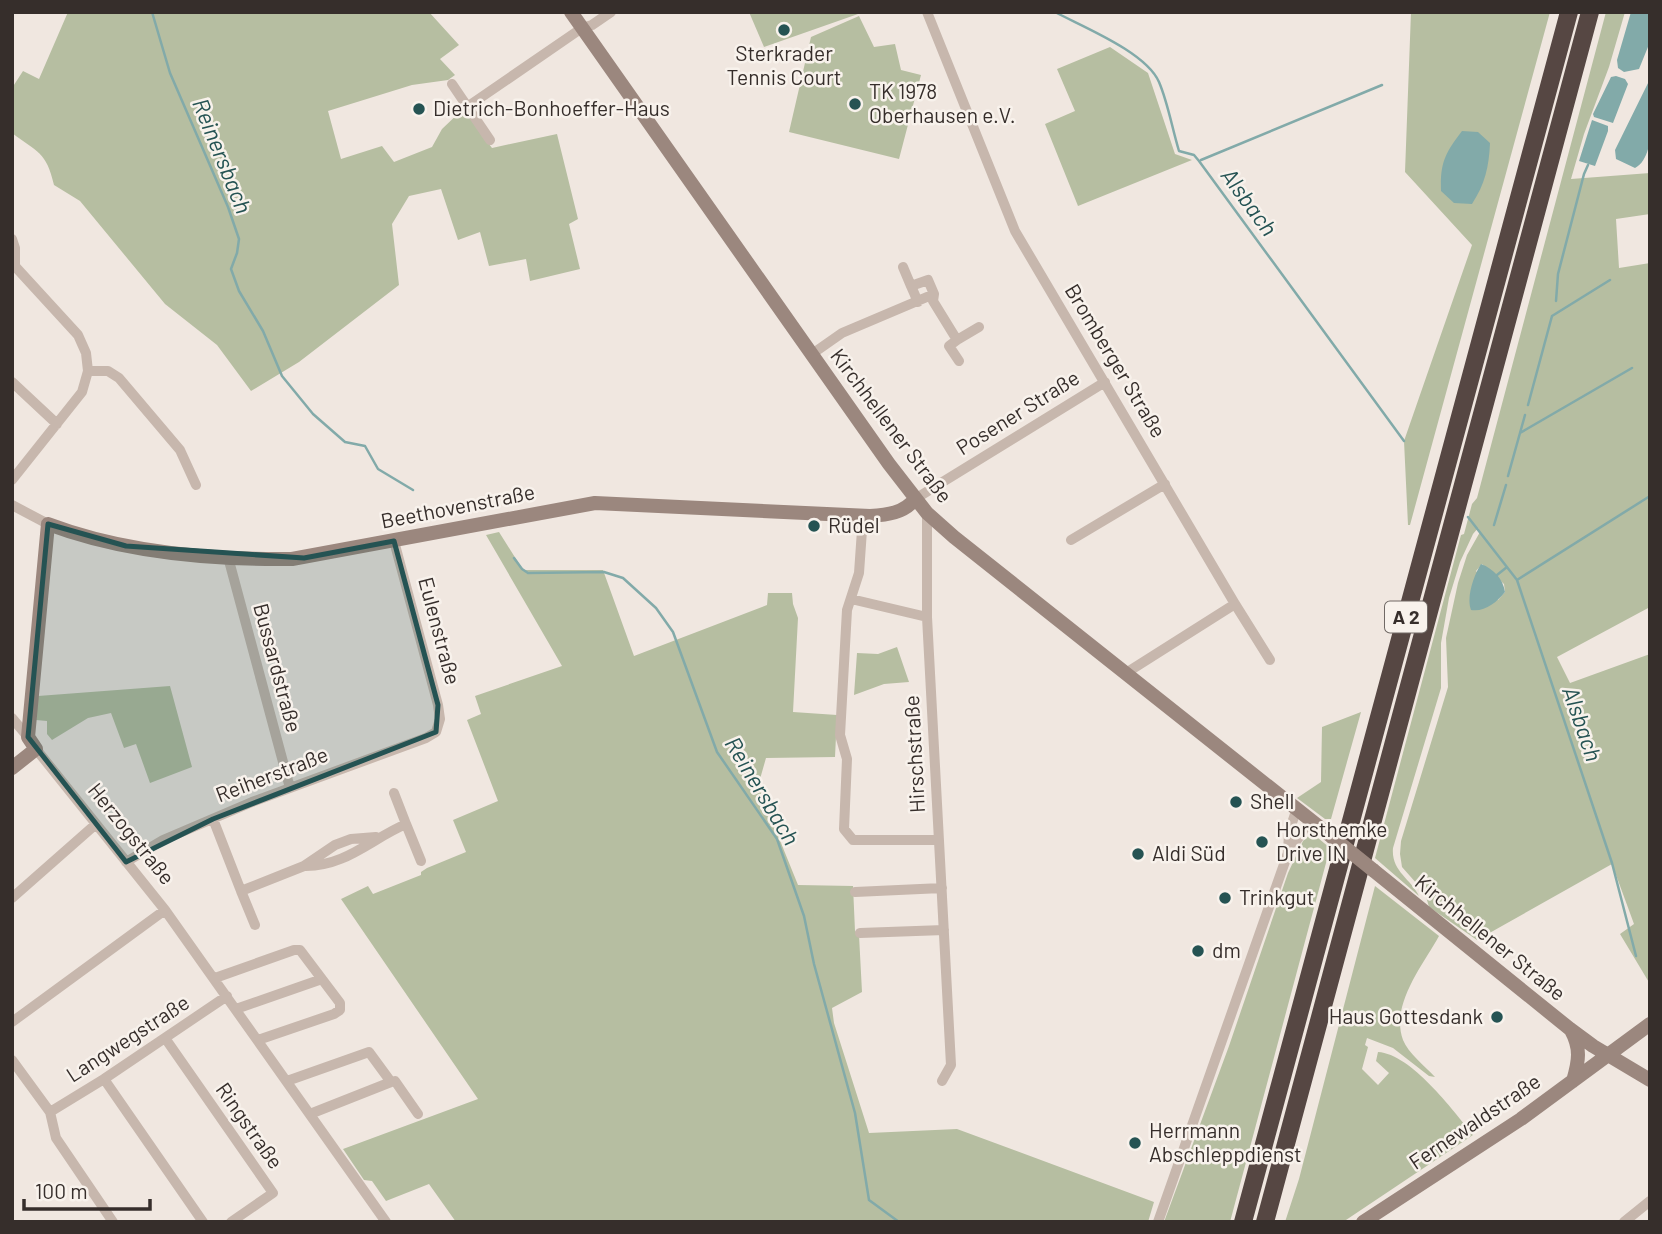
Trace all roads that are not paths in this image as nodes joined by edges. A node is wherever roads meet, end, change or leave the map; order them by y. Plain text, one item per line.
1 (571, 12) edge
2 (611, 12) edge
3 (927, 12) edge
4 (1569, 12) edge
5 (1590, 12) edge
6 (582, 28) junction
7 (452, 83) dead end
8 (467, 107) junction
9 (490, 140) dead end
10 (12, 239) edge
11 (13, 264) edge
12 (904, 267) dead end
13 (912, 286) junction
14 (934, 294) junction
15 (918, 302) junction
16 (979, 327) dead end
17 (957, 340) junction
18 (812, 355) junction
19 (959, 361) dead end
20 (88, 371) junction
21 (12, 382) edge
22 (1105, 382) junction
23 (57, 424) junction
24 (12, 480) edge
25 (1165, 484) junction
26 (196, 485) dead end
27 (915, 499) junction
28 (12, 505) edge
29 (927, 513) junction
30 (863, 516) junction
31 (48, 524) junction
32 (1071, 540) dead end
33 (394, 541) junction
34 (228, 557) junction
35 (851, 599) junction
36 (1235, 604) junction
37 (927, 617) junction
38 (1270, 660) dead end
39 (1126, 673) junction
40 (12, 718) edge
41 (436, 732) joint
42 (32, 743) junction
43 (12, 768) edge
44 (290, 788) junction
45 (394, 793) dead end
46 (1297, 808) junction
47 (212, 819) junction
48 (1311, 820) junction
49 (96, 824) junction
50 (406, 824) junction
51 (376, 837) junction
52 (939, 840) junction
53 (1289, 853) junction
54 (421, 861) dead end
55 (126, 862) junction
56 (304, 866) junction
57 (942, 888) junction
58 (241, 891) junction
59 (855, 892) dead end
60 (12, 898) edge
61 (165, 910) junction
62 (255, 925) dead end
63 (944, 930) junction
64 (860, 933) dead end
65 (215, 978) junction
66 (322, 979) junction
67 (227, 996) junction
68 (236, 1009) junction
69 (12, 1022) edge
70 (1650, 1024) edge
71 (1570, 1029) junction
72 (165, 1038) junction
73 (258, 1041) junction
74 (1608, 1055) junction
75 (12, 1060) edge
76 (104, 1079) junction
77 (1650, 1080) edge
78 (287, 1081) junction
79 (942, 1081) dead end
80 (1573, 1081) junction
81 (391, 1082) junction
82 (50, 1112) junction
83 (310, 1114) junction
84 (418, 1114) dead end
85 (1650, 1201) edge
86 (113, 1222) edge
87 (202, 1222) edge
88 (231, 1222) edge
89 (386, 1222) edge
90 (1158, 1222) edge
91 (1243, 1222) edge
92 (1265, 1222) edge
93 (1363, 1222) edge
94 (1625, 1222) edge

1 - 6 main road, Kirchhellener Straße
2 - 6 street
3 - 22 street, Bromberger Straße
4 - 91 highway, A 2
5 - 92 highway, A 2
6 - 8 street
6 - 18 main road, Kirchhellener Straße
7 - 8 street
8 - 9 street
10 - 11 street
11 - 20 street
12 - 13 street
13 - 14 street
13 - 15 street
14 - 15 street
14 - 17 street
15 - 18 street
16 - 17 street
17 - 19 street
18 - 27 main road, Kirchhellener Straße
20 - 23 street
20 - 26 street
21 - 23 street
22 - 25 street, Bromberger Straße
22 - 27 street, Posener Straße
23 - 24 street
25 - 32 street
25 - 36 street, Bromberger Straße
27 - 29 main road, Kirchhellener Straße
27 - 30 main road, Beethovenstraße
28 - 31 street, Beethovenstraße
29 - 37 street, Hirschstraße
29 - 39 main road, Kirchhellener Straße
30 - 33 main road, Beethovenstraße
30 - 35 street
31 - 34 main road, Beethovenstraße
31 - 42 main road
33 - 34 main road, Beethovenstraße
33 - 41 street, Eulenstraße
34 - 44 street, Bussardstraße
35 - 37 street
35 - 52 street
36 - 38 street, Bromberger Straße
36 - 39 street
37 - 52 street, Hirschstraße
39 - 46 main road, Kirchhellener Straße
40 - 42 street, Herzogstraße
41 - 44 street, Reiherstraße
42 - 43 main road
42 - 49 street, Herzogstraße
44 - 47 street, Reiherstraße
45 - 50 street
46 - 48 main road, Kirchhellener Straße
46 - 53 street
47 - 55 street, Reiherstraße
47 - 58 street
48 - 53 street
48 - 71 main road, Kirchhellener Straße, bridge
49 - 55 street, Herzogstraße
49 - 60 street
50 - 51 street
50 - 54 street
51 - 56 street
51 - 56 street
52 - 57 street, Hirschstraße
53 - 90 street
55 - 61 street, Herzogstraße
56 - 58 street
57 - 59 street
57 - 63 street, Hirschstraße
58 - 62 street
61 - 65 street, Herzogstraße
61 - 69 street
63 - 64 street
63 - 79 street, Hirschstraße
65 - 66 street
65 - 67 street, Herzogstraße
66 - 68 street
66 - 73 street
67 - 68 street, Herzogstraße
67 - 72 street, Langwegstraße
68 - 73 street, Herzogstraße
70 - 74 main road, Fernewaldstraße
71 - 74 main road, Kirchhellener Straße
71 - 80 main road
72 - 76 street, Langwegstraße
72 - 88 street, Ringstraße
73 - 78 street, Herzogstraße
74 - 77 main road, Kirchhellener Straße
74 - 80 main road, Fernewaldstraße
75 - 82 street
76 - 82 street, Langwegstraße
76 - 87 street
78 - 81 street
78 - 83 street, Herzogstraße
80 - 93 main road, Fernewaldstraße
81 - 83 street
81 - 84 street
82 - 86 street
83 - 89 street, Herzogstraße
85 - 94 street

